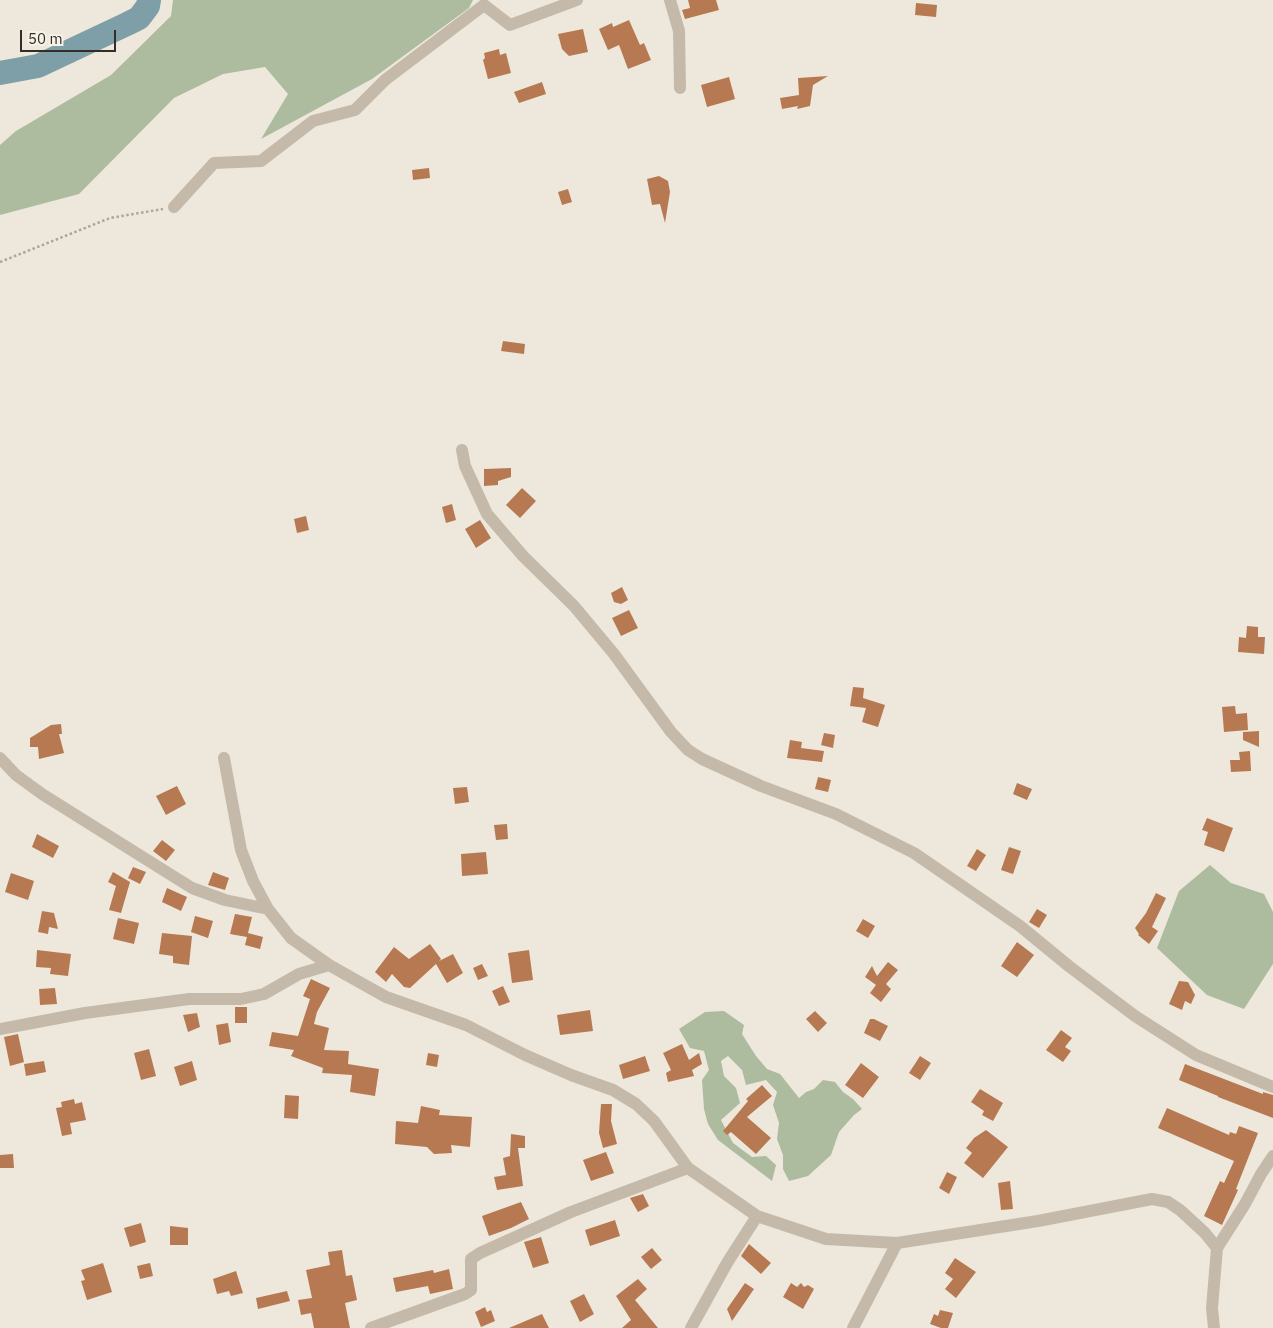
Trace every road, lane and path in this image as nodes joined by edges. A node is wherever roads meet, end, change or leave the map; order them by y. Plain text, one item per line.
1 (577, 0) edge
2 (670, 0) edge
3 (680, 88) dead end
4 (174, 207) joint
5 (0, 262) edge
6 (462, 450) dead end
7 (0, 758) edge
8 (224, 758) dead end
9 (268, 909) junction
10 (329, 965) junction
11 (0, 1029) edge
12 (1273, 1087) edge
13 (1273, 1156) edge
14 (688, 1168) junction
15 (757, 1216) junction
16 (897, 1243) junction
17 (1217, 1248) junction
18 (371, 1328) edge
19 (691, 1328) edge
20 (853, 1328) edge
21 (1214, 1328) edge

1 - 4 street
2 - 3 street
4 - 5 path
6 - 12 street
7 - 9 street
8 - 9 street
9 - 10 street
10 - 11 street
10 - 14 street
13 - 17 street
14 - 15 street
14 - 18 street
15 - 16 street
15 - 19 street
16 - 17 street
16 - 20 street
17 - 21 street

